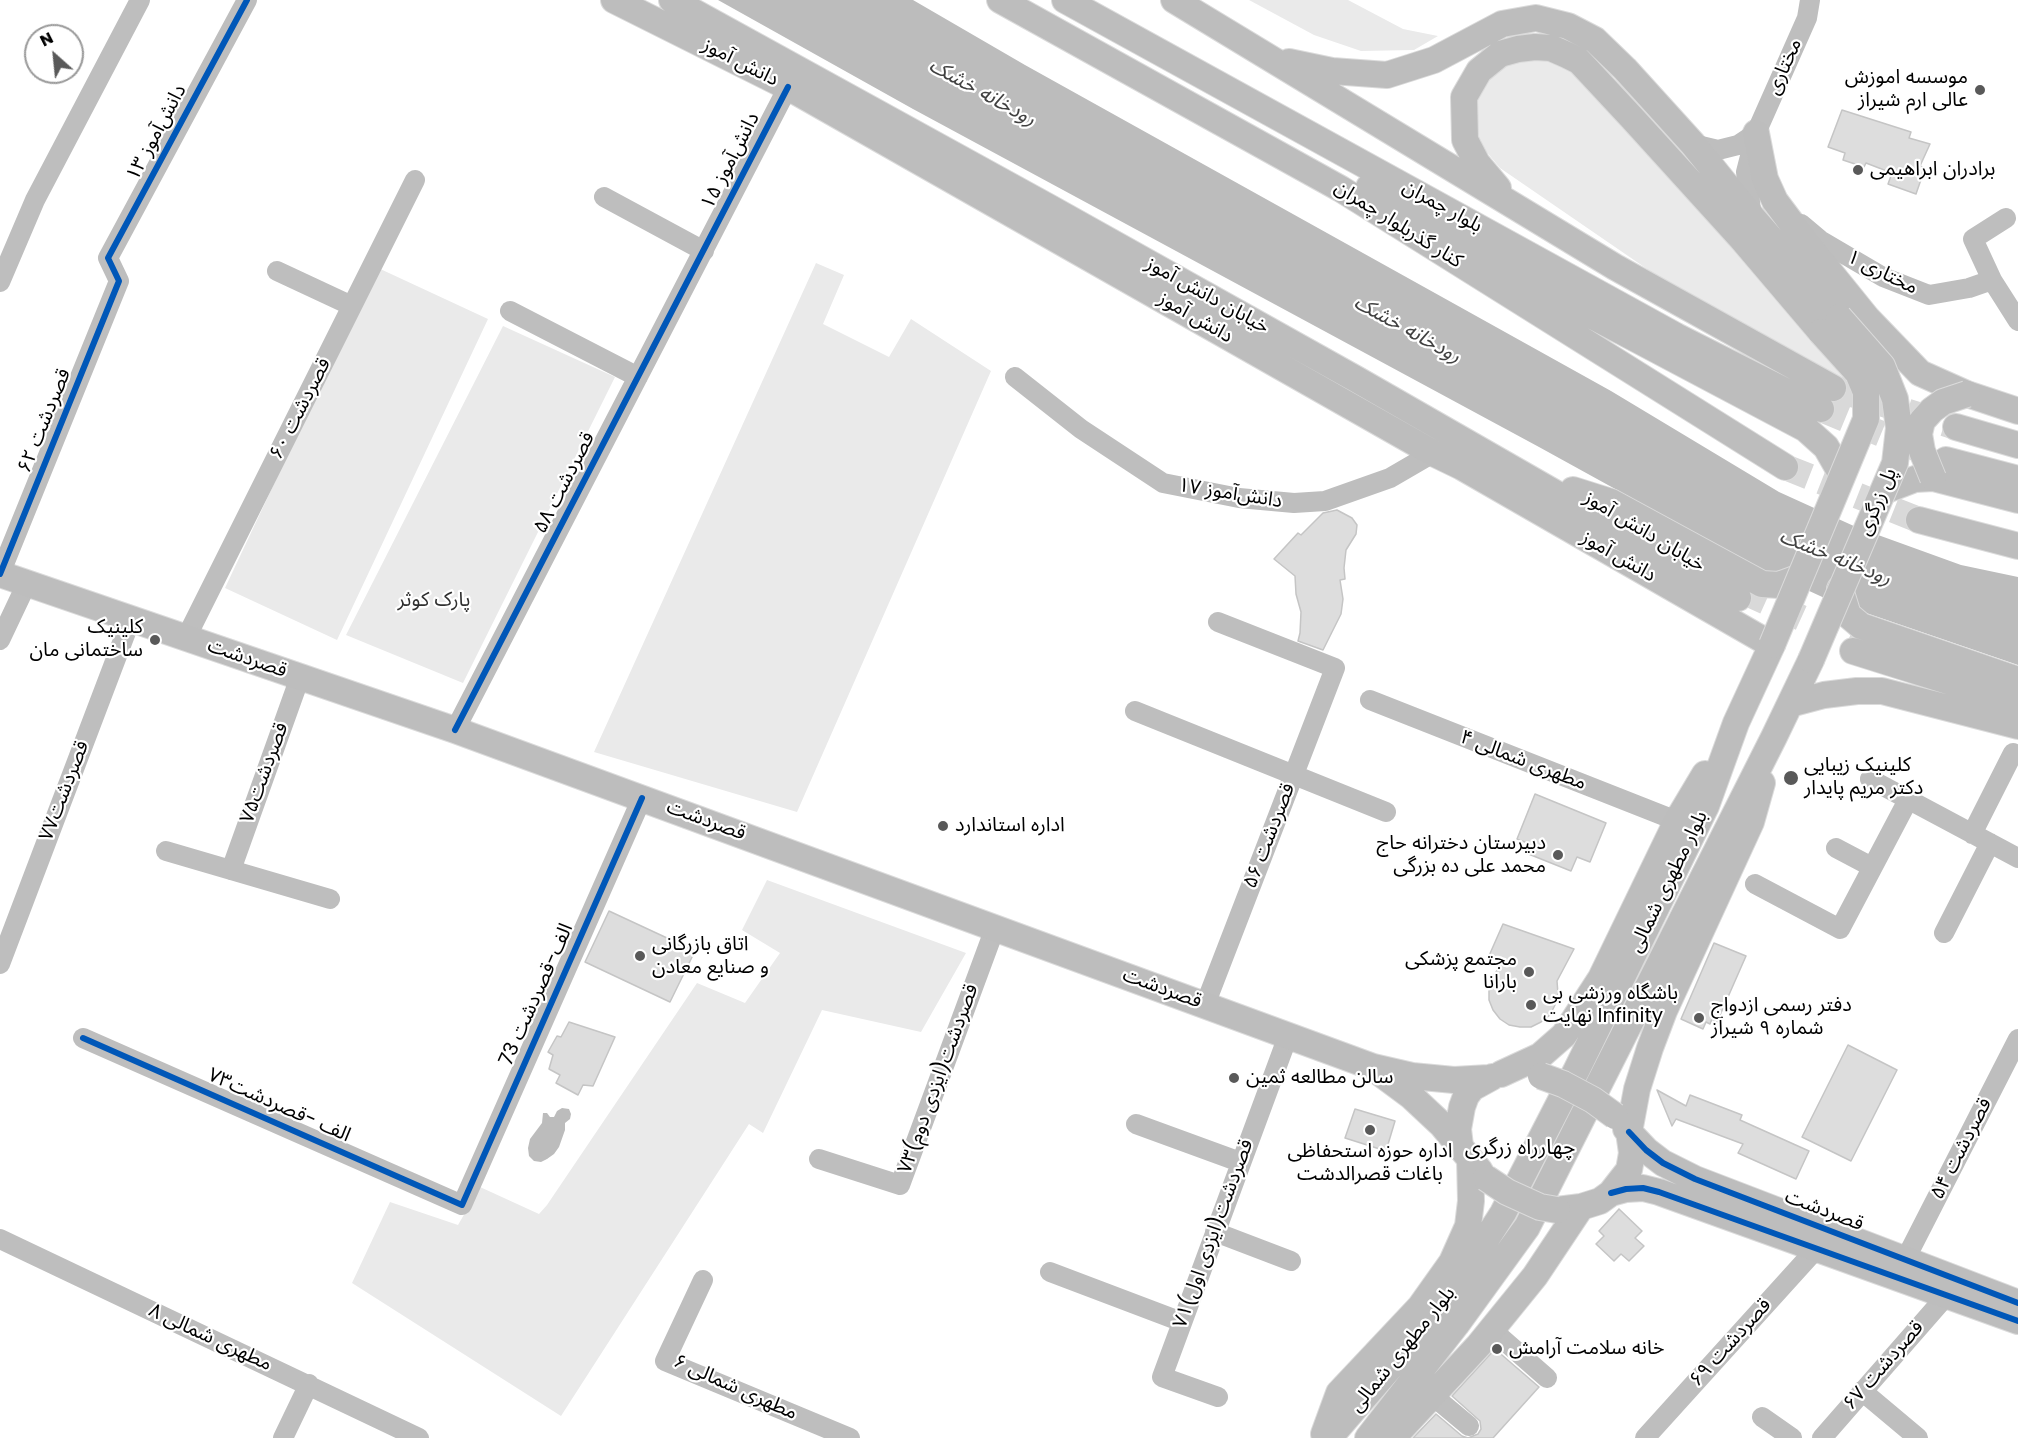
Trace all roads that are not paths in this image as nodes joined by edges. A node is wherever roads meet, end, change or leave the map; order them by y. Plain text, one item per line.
1 (141, 0) edge
2 (246, 0) edge
3 (614, 0) edge
4 (672, 0) edge
5 (697, 0) edge
6 (1000, 0) edge
7 (1065, 0) edge
8 (1174, 0) edge
9 (1810, 0) edge
10 (1261, 54) junction
11 (788, 87) junction
12 (1240, 97) junction
13 (1756, 133) junction
14 (1693, 144) junction
15 (416, 180) dead end
16 (604, 197) dead end
17 (1775, 201) junction
18 (1510, 202) junction
19 (1752, 217) junction
20 (2006, 218) dead end
21 (704, 251) junction
22 (277, 271) dead end
23 (1992, 280) junction
24 (119, 281) joint
25 (0, 282) edge
26 (352, 306) junction
27 (510, 311) dead end
28 (2018, 321) edge
29 (1830, 325) junction
30 (638, 377) junction
31 (1015, 377) dead end
32 (1967, 394) junction
33 (2018, 411) edge
34 (1956, 427) tunnel mouth
35 (2018, 445) edge
36 (1433, 453) junction
37 (1785, 467) tunnel mouth
38 (1939, 469) junction
39 (1842, 475) junction
40 (2018, 478) edge
41 (1884, 492) junction
42 (2018, 500) edge
43 (1919, 520) tunnel mouth
44 (2018, 546) edge
45 (0, 574) edge
46 (1798, 578) junction
47 (27, 583) junction
48 (1739, 587) junction
49 (1840, 589) junction
50 (131, 619) junction
51 (1218, 622) dead end
52 (186, 638) junction
53 (0, 640) edge
54 (1863, 642) junction
55 (1772, 645) junction
56 (1810, 660) joint
57 (300, 676) junction
58 (2018, 680) edge
59 (2018, 693) edge
60 (1370, 700) dead end
61 (2018, 703) edge
62 (1790, 704) junction
63 (1135, 711) dead end
64 (1736, 723) junction
65 (2018, 726) edge
66 (455, 730) junction
67 (1774, 736) junction
68 (2013, 753) dead end
69 (1293, 774) junction
70 (1870, 779) dead end
71 (642, 798) junction
72 (1908, 800) junction
73 (1386, 812) dead end
74 (1677, 821) junction
75 (1972, 834) junction
76 (1990, 843) junction
77 (1836, 848) dead end
78 (166, 851) dead end
79 (2018, 858) edge
80 (1872, 867) junction
81 (231, 870) junction
82 (1755, 884) dead end
83 (330, 900) dead end
84 (994, 928) junction
85 (1944, 933) dead end
86 (0, 964) edge
87 (1205, 1005) junction
88 (1288, 1036) junction
89 (83, 1038) dead end
90 (2018, 1039) edge
91 (1373, 1067) junction
92 (1495, 1076) junction
93 (1136, 1124) dead end
94 (1622, 1124) junction
95 (819, 1159) dead end
96 (1472, 1161) junction
97 (1240, 1162) junction
98 (1611, 1193) junction
99 (462, 1205) joint
100 (1569, 1209) junction
101 (1215, 1232) junction
102 (0, 1239) edge
103 (1817, 1248) junction
104 (1905, 1260) junction
105 (1291, 1261) dead end
106 (1050, 1272) dead end
107 (703, 1280) dead end
108 (1947, 1295) junction
109 (2018, 1302) edge
110 (2018, 1321) edge
111 (1182, 1322) junction
112 (1491, 1329) junction
113 (1547, 1378) dead end
114 (309, 1384) junction
115 (1862, 1391) junction
116 (1433, 1396) junction
117 (1218, 1397) dead end
118 (1762, 1417) dead end
119 (1469, 1426) dead end
120 (283, 1438) edge
121 (419, 1438) edge
122 (850, 1438) edge
123 (1323, 1438) edge
124 (1329, 1438) edge
125 (1368, 1438) edge
126 (1386, 1438) edge
127 (1644, 1438) edge
128 (1792, 1438) edge
129 (1822, 1438) edge
130 (1918, 1438) edge

1 - 25 street
2 - 24 street, دانش‌آموز ۱۳
3 - 11 main road, دانش آموز
4 - 48 main road, خیابان دانش آموز
5 - 48 main road, خیابان دانش آموز
6 - 37 main road, کنار گذربلوار چمران
7 - 12 main road, بلوار چمران
8 - 10 main road, بلوار چمران
9 - 13 street, مختاری
10 - 14 main road
10 - 18 main road, بلوار چمران
11 - 21 street, دانش‌آموز ۱۵
11 - 36 main road, دانش آموز
12 - 18 main road, بلوار چمران
12 - 39 main road
13 - 14 street
13 - 17 main road
13 - 19 street, مختاری
14 - 19 main road
15 - 26 street, ۶۰ قصردشت
16 - 21 street
17 - 23 street, ۱ مختاری
17 - 32 main road
18 - 29 main road
19 - 29 main road
20 - 23 street
21 - 30 street, قصردشت ۵۸
22 - 26 street
23 - 28 street
24 - 45 street, قصردشت ۶۲
26 - 52 street, ۶۰ قصردشت
27 - 30 street
29 - 39 main road, bridge
29 - 41 main road, پل زرگری, bridge
30 - 66 street, قصردشت ۵۸
31 - 36 street, دانش‌آموز ۱۷
32 - 33 main road
32 - 38 main road, bridge
34 - 35 main road
36 - 55 main road, دانش آموز
38 - 40 main road
38 - 41 main road
38 - 42 main road
39 - 46 main road, bridge
41 - 49 main road, پل زرگری, bridge
43 - 44 main road
45 - 47 main road, قصردشت
46 - 48 main road
46 - 55 main road, bridge
47 - 50 main road, قصردشت
47 - 53 street
49 - 54 main road
49 - 56 main road, پل زرگری, bridge
50 - 52 main road, قصردشت
50 - 86 street, قصردشت۷۷
51 - 69 street, ۵۶ قصردشت
52 - 57 main road, قصردشت
54 - 58 main road
54 - 59 main road
54 - 61 main road
55 - 64 main road, بلوار مطهرى شمالى
56 - 62 main road, بلوار مطهرى شمالى
57 - 66 main road, قصردشت
57 - 81 street, قصردشت۷۵
60 - 74 street, ۴ مطهری شمالی
62 - 65 main road
62 - 67 main road, بلوار مطهرى شمالى
63 - 69 street
64 - 74 main road
64 - 124 main road, بلوار مطهرى شمالى
66 - 71 main road, قصردشت
67 - 94 main road
67 - 125 main road, بلوار مطهرى شمالى
68 - 75 street
69 - 73 street
69 - 87 street, ۵۶ قصردشت
70 - 72 street
71 - 84 main road, قصردشت
71 - 99 street, 73 الف-قصردشت
72 - 75 street
72 - 80 street
74 - 92 main road
75 - 76 street
76 - 79 street
76 - 85 street
77 - 80 street
78 - 81 street
80 - 82 street
81 - 83 street
84 - 87 main road, قصردشت
84 - 95 street, ۷۳قصردشت(ایزدی دوم)
87 - 88 main road, قصردشت
88 - 91 main road, قصردشت
88 - 97 street, ۷۱قصردشت(ایزدی اول)
89 - 99 street, الف -قصردشت۷۳
90 - 104 street, ۵۴ قصردشت
91 - 92 main road
91 - 96 main road
92 - 94 main road, bridge
92 - 96 main road
93 - 97 street
94 - 98 main road
94 - 104 main road, قصردشت
96 - 100 main road, bridge
96 - 123 main road
97 - 101 street, ۷۱قصردشت(ایزدی اول)
98 - 100 main road
98 - 103 main road, قصردشت
100 - 112 main road
101 - 105 street
101 - 111 street, ۷۱قصردشت(ایزدی اول)
102 - 114 street, ۸ مطهری شمالی
103 - 108 main road, قصردشت
103 - 127 street, ۶۹ قصردشت
104 - 109 main road, قصردشت
106 - 111 street
107 - 122 street, ۶ مطهری شمالی
108 - 110 main road, قصردشت
108 - 115 street, ۶۷ قصردشت
111 - 117 street, ۷۱قصردشت(ایزدی اول)
112 - 113 street
112 - 116 main road
114 - 120 street
114 - 121 street, ۸ مطهری شمالی
115 - 129 street, ۶۷ قصردشت
115 - 130 street
116 - 119 street
116 - 126 main road
118 - 128 street

